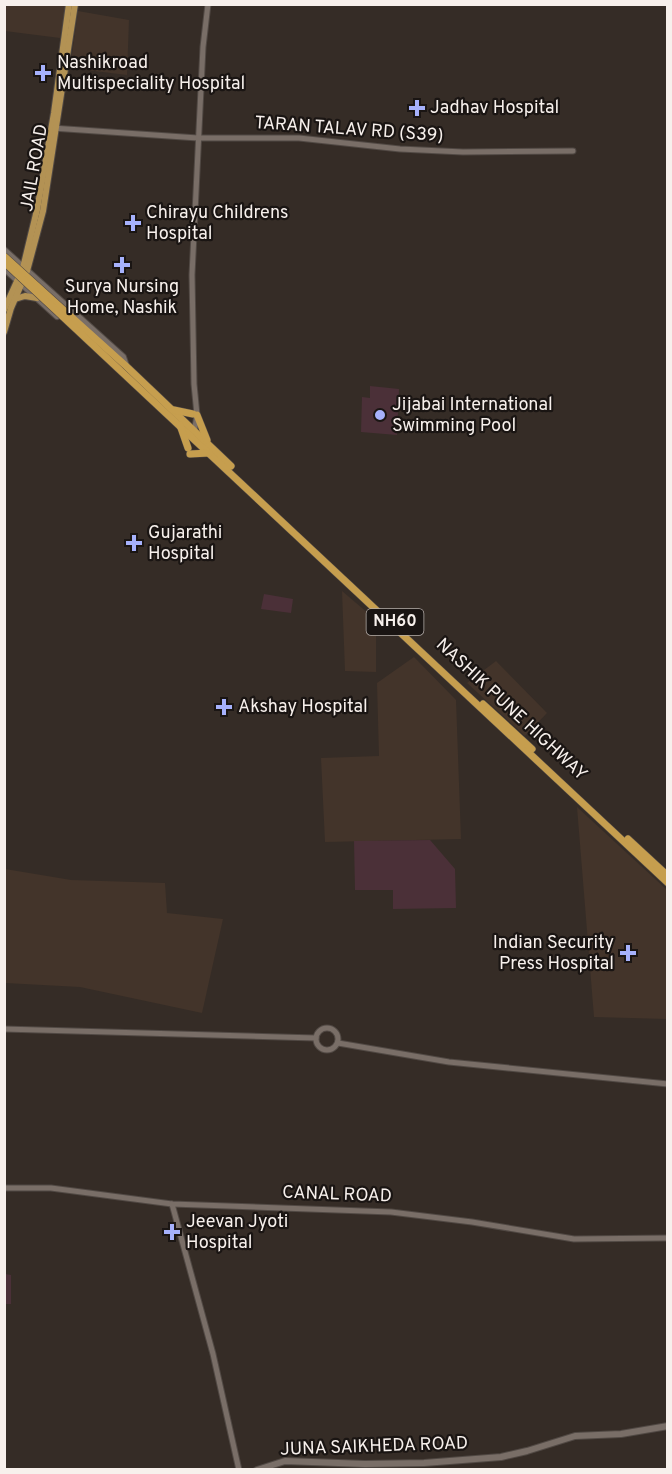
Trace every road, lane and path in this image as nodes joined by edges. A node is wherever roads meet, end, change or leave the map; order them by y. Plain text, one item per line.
1 (69, 4) edge
2 (75, 4) edge
3 (208, 4) edge
4 (54, 128) junction
5 (198, 138) junction
6 (573, 151) dead end
7 (4, 250) edge
8 (4, 256) edge
9 (4, 262) edge
10 (4, 268) edge
11 (25, 269) junction
12 (20, 282) junction
13 (37, 297) junction
14 (11, 300) junction
15 (4, 310) edge
16 (64, 314) junction
17 (4, 332) edge
18 (126, 370) junction
19 (172, 410) junction
20 (195, 415) junction
21 (179, 423) junction
22 (192, 432) junction
23 (208, 444) junction
24 (209, 453) junction
25 (668, 876) edge
26 (668, 883) edge
27 (4, 1029) edge
28 (316, 1038) junction
29 (338, 1043) junction
30 (668, 1084) edge
31 (4, 1188) edge
32 (172, 1204) junction
33 (668, 1239) edge
34 (668, 1426) edge
35 (239, 1470) edge
36 (257, 1470) edge

1 - 4 main road, JAIL ROAD
2 - 4 main road, JAIL ROAD
3 - 5 street
4 - 5 street, TARAN TALAV RD (S39)
4 - 11 main road, JAIL ROAD
5 - 6 street, TARAN TALAV RD (S39)
5 - 20 street
7 - 11 main road
8 - 16 highway, bridge
9 - 16 highway, bridge
10 - 12 main road
11 - 12 main road, JAIL ROAD
11 - 18 main road
12 - 13 main road
12 - 14 main road, JAIL ROAD
13 - 14 main road
13 - 18 main road
14 - 15 main road
14 - 17 main road, JAIL ROAD
16 - 18 highway
18 - 19 highway, NASHIK PUNE HIGHWAY / NH60
18 - 21 highway, NASHIK PUNE HIGHWAY
19 - 20 highway
19 - 22 highway, NASHIK PUNE HIGHWAY / NH60
20 - 22 street
20 - 23 highway
21 - 22 highway, NASHIK PUNE HIGHWAY
21 - 24 highway
22 - 23 highway, NASHIK PUNE HIGHWAY / NH60
22 - 24 highway, NASHIK PUNE HIGHWAY / NH60
23 - 25 highway, NASHIK PUNE HIGHWAY / NH60
24 - 26 highway, NASHIK PUNE HIGHWAY / NH60
27 - 28 street
28 - 29 street
28 - 29 street
29 - 30 street
31 - 32 street, CANAL ROAD
32 - 33 street, CANAL ROAD
32 - 35 street
34 - 36 main road, JUNA SAIKHEDA ROAD

